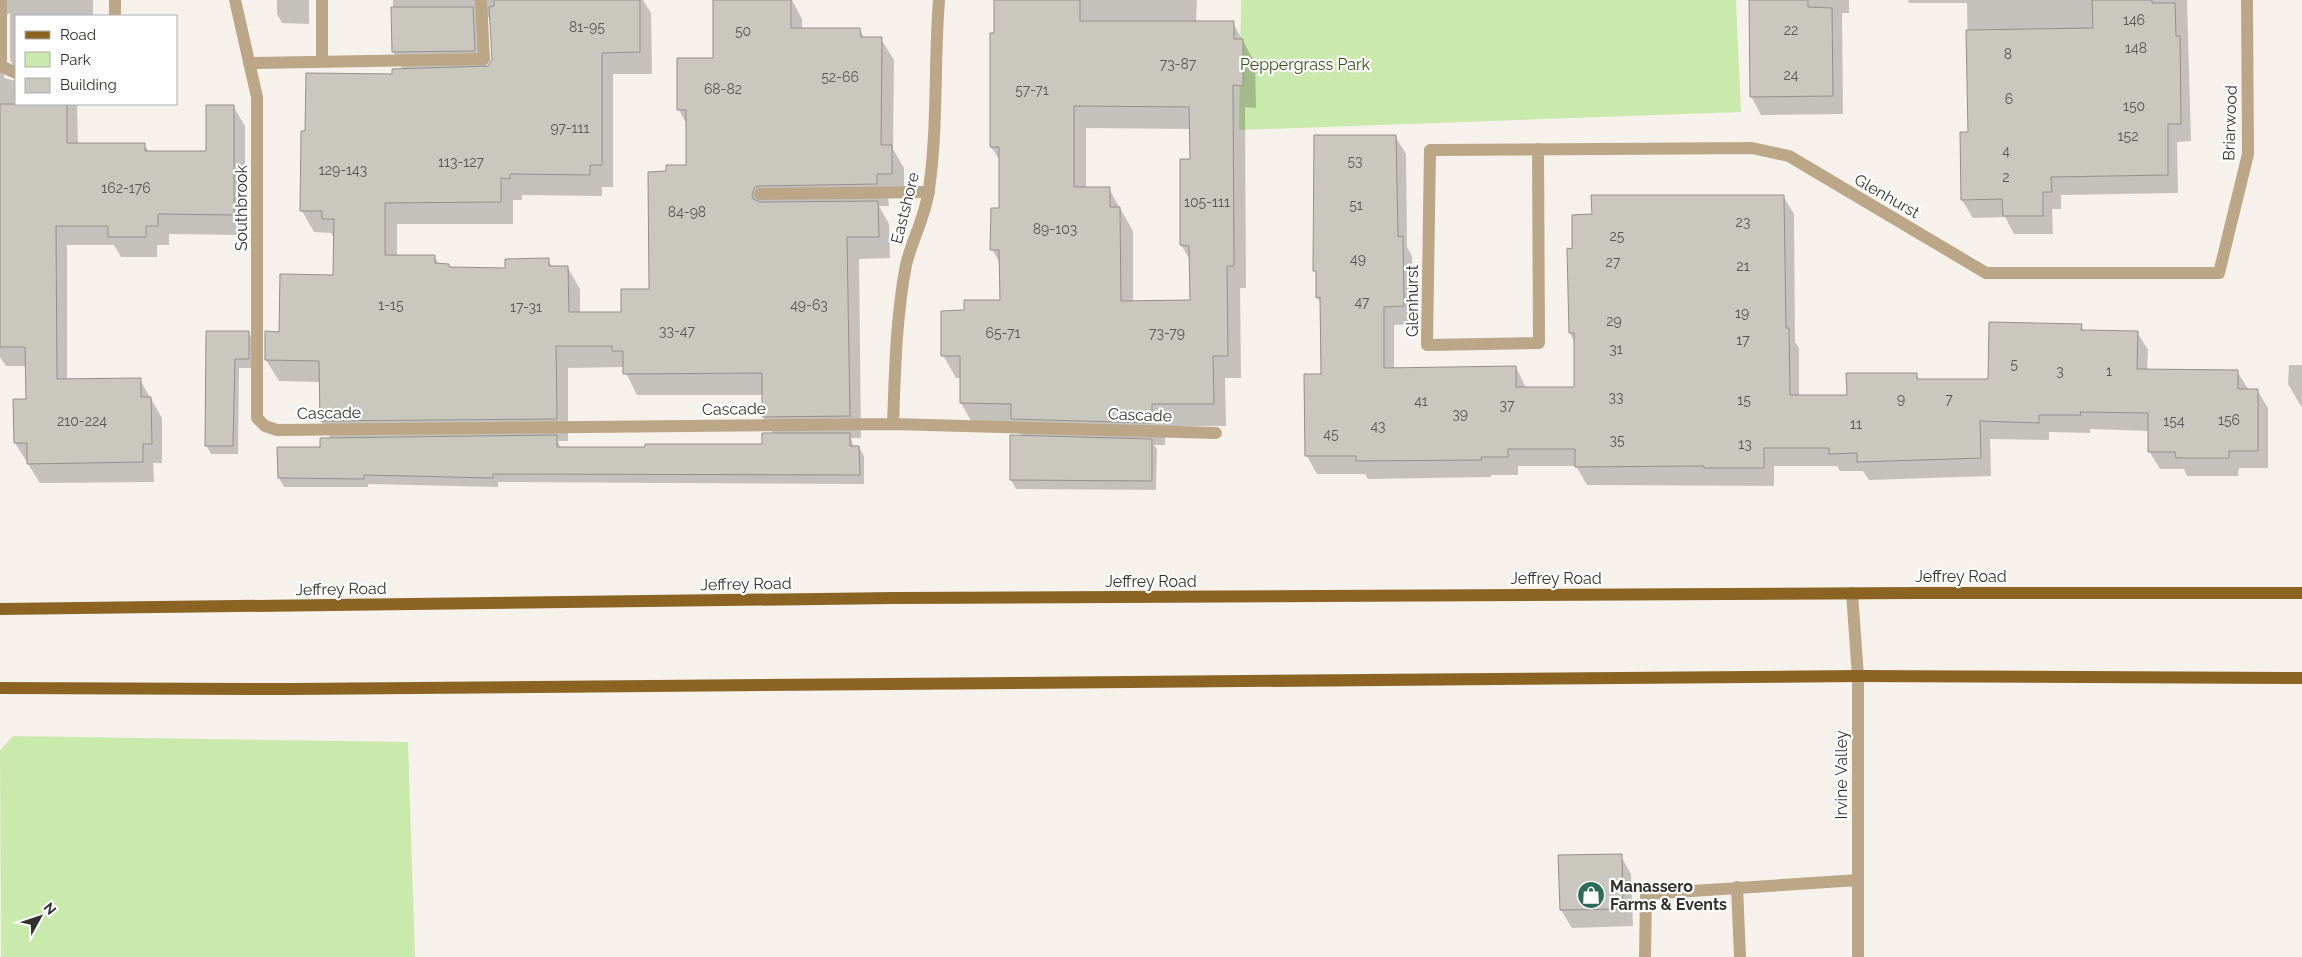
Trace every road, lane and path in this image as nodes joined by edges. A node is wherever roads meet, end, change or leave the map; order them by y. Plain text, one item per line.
1 (1, 0) edge
2 (115, 0) edge
3 (235, 0) edge
4 (322, 0) edge
5 (481, 0) edge
6 (939, 0) edge
7 (2247, 0) edge
8 (115, 15) edge
9 (322, 62) junction
10 (249, 63) junction
11 (15, 73) edge
12 (1538, 149) junction
13 (929, 192) junction
14 (760, 194) dead end
15 (2219, 273) joint
16 (257, 418) joint
17 (893, 424) junction
18 (1216, 433) dead end
19 (1852, 593) junction
20 (2302, 593) edge
21 (0, 609) edge
22 (1858, 676) junction
23 (2302, 678) edge
24 (0, 688) edge
25 (1858, 880) junction
26 (1737, 886) junction
27 (1645, 957) edge
28 (1740, 957) edge
29 (1858, 957) edge

1 - 11 street
2 - 8 street
3 - 10 street, Southbrook
4 - 9 street
5 - 9 street
6 - 13 street, Eastshore
7 - 15 street, Briarwood
9 - 10 street
10 - 16 street, Southbrook
12 - 12 street, Glenhurst
12 - 15 street, Glenhurst
13 - 14 street
13 - 17 street, Eastshore
16 - 17 street, Cascade
17 - 18 street, Cascade
19 - 20 main road, Jeffrey Road
19 - 21 main road, Jeffrey Road
19 - 22 street, Irvine Valley
22 - 23 main road
22 - 24 main road
22 - 25 street, Irvine Valley
25 - 26 street
25 - 29 street, Irvine Valley
26 - 27 street
26 - 28 street

